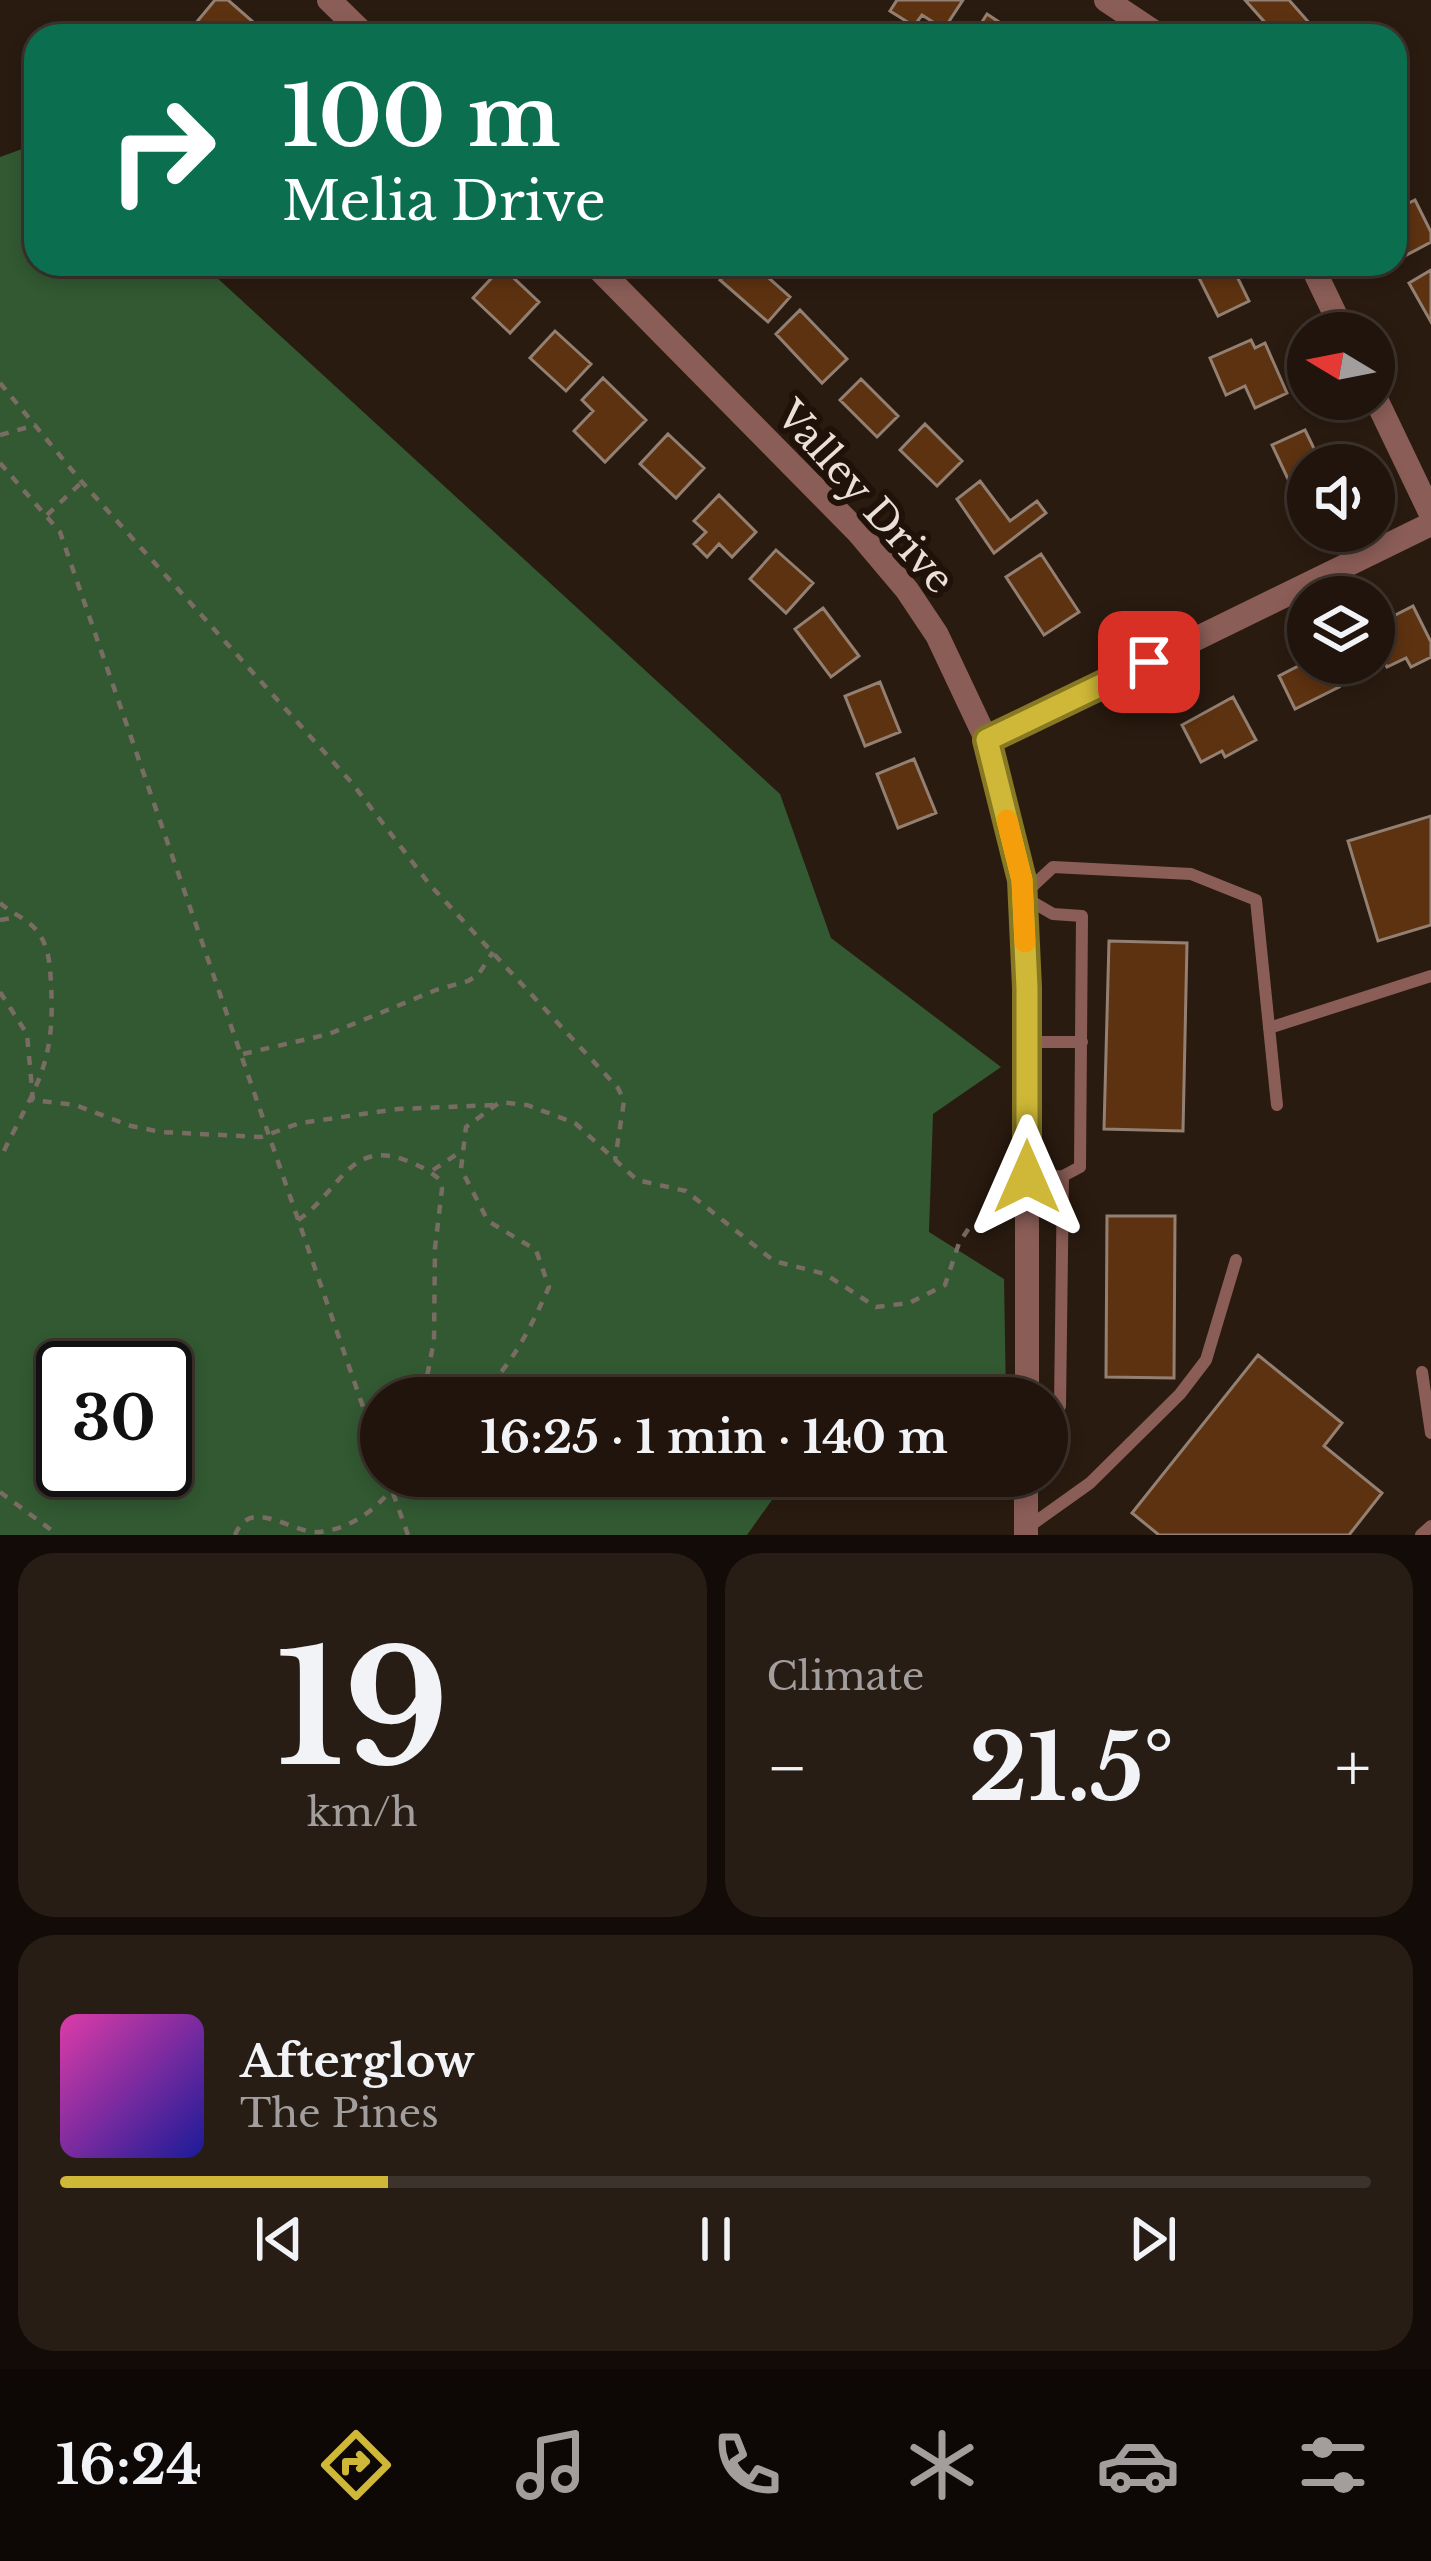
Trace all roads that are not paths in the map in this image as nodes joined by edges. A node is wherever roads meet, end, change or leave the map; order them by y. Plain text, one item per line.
1 (329, 0) edge
2 (1106, 0) edge
3 (354, 24) edge
4 (1142, 24) edge
5 (606, 276) edge
6 (1317, 276) edge
7 (1334, 312) edge
8 (1386, 420) edge
9 (1431, 514) edge
10 (1431, 524) edge
11 (987, 740) junction
12 (1022, 896) junction
13 (1431, 976) edge
14 (1269, 1028) junction
15 (1027, 1042) junction
16 (1082, 1042) junction
17 (1277, 1105) dead end
18 (1064, 1176) junction
19 (1027, 1177) junction
20 (1236, 1260) dead end
21 (1423, 1372) dead end
22 (1027, 1377) edge
23 (1061, 1377) edge
24 (1431, 1432) edge
25 (1026, 1497) edge
26 (1431, 1526) edge
27 (1026, 1532) edge
28 (1421, 1535) edge

1 - 3 street
2 - 4 street
5 - 11 street, Valley Drive
6 - 7 street
8 - 9 street
10 - 11 street
11 - 12 street, Valley Drive
12 - 14 lane
12 - 15 street, Valley Drive
12 - 16 lane
13 - 14 lane
14 - 17 lane
15 - 16 lane
15 - 19 street, Valley Drive
16 - 18 lane
18 - 19 lane
18 - 23 lane
19 - 22 street, Valley Drive
20 - 27 lane
21 - 24 lane
25 - 27 street
26 - 28 lane

